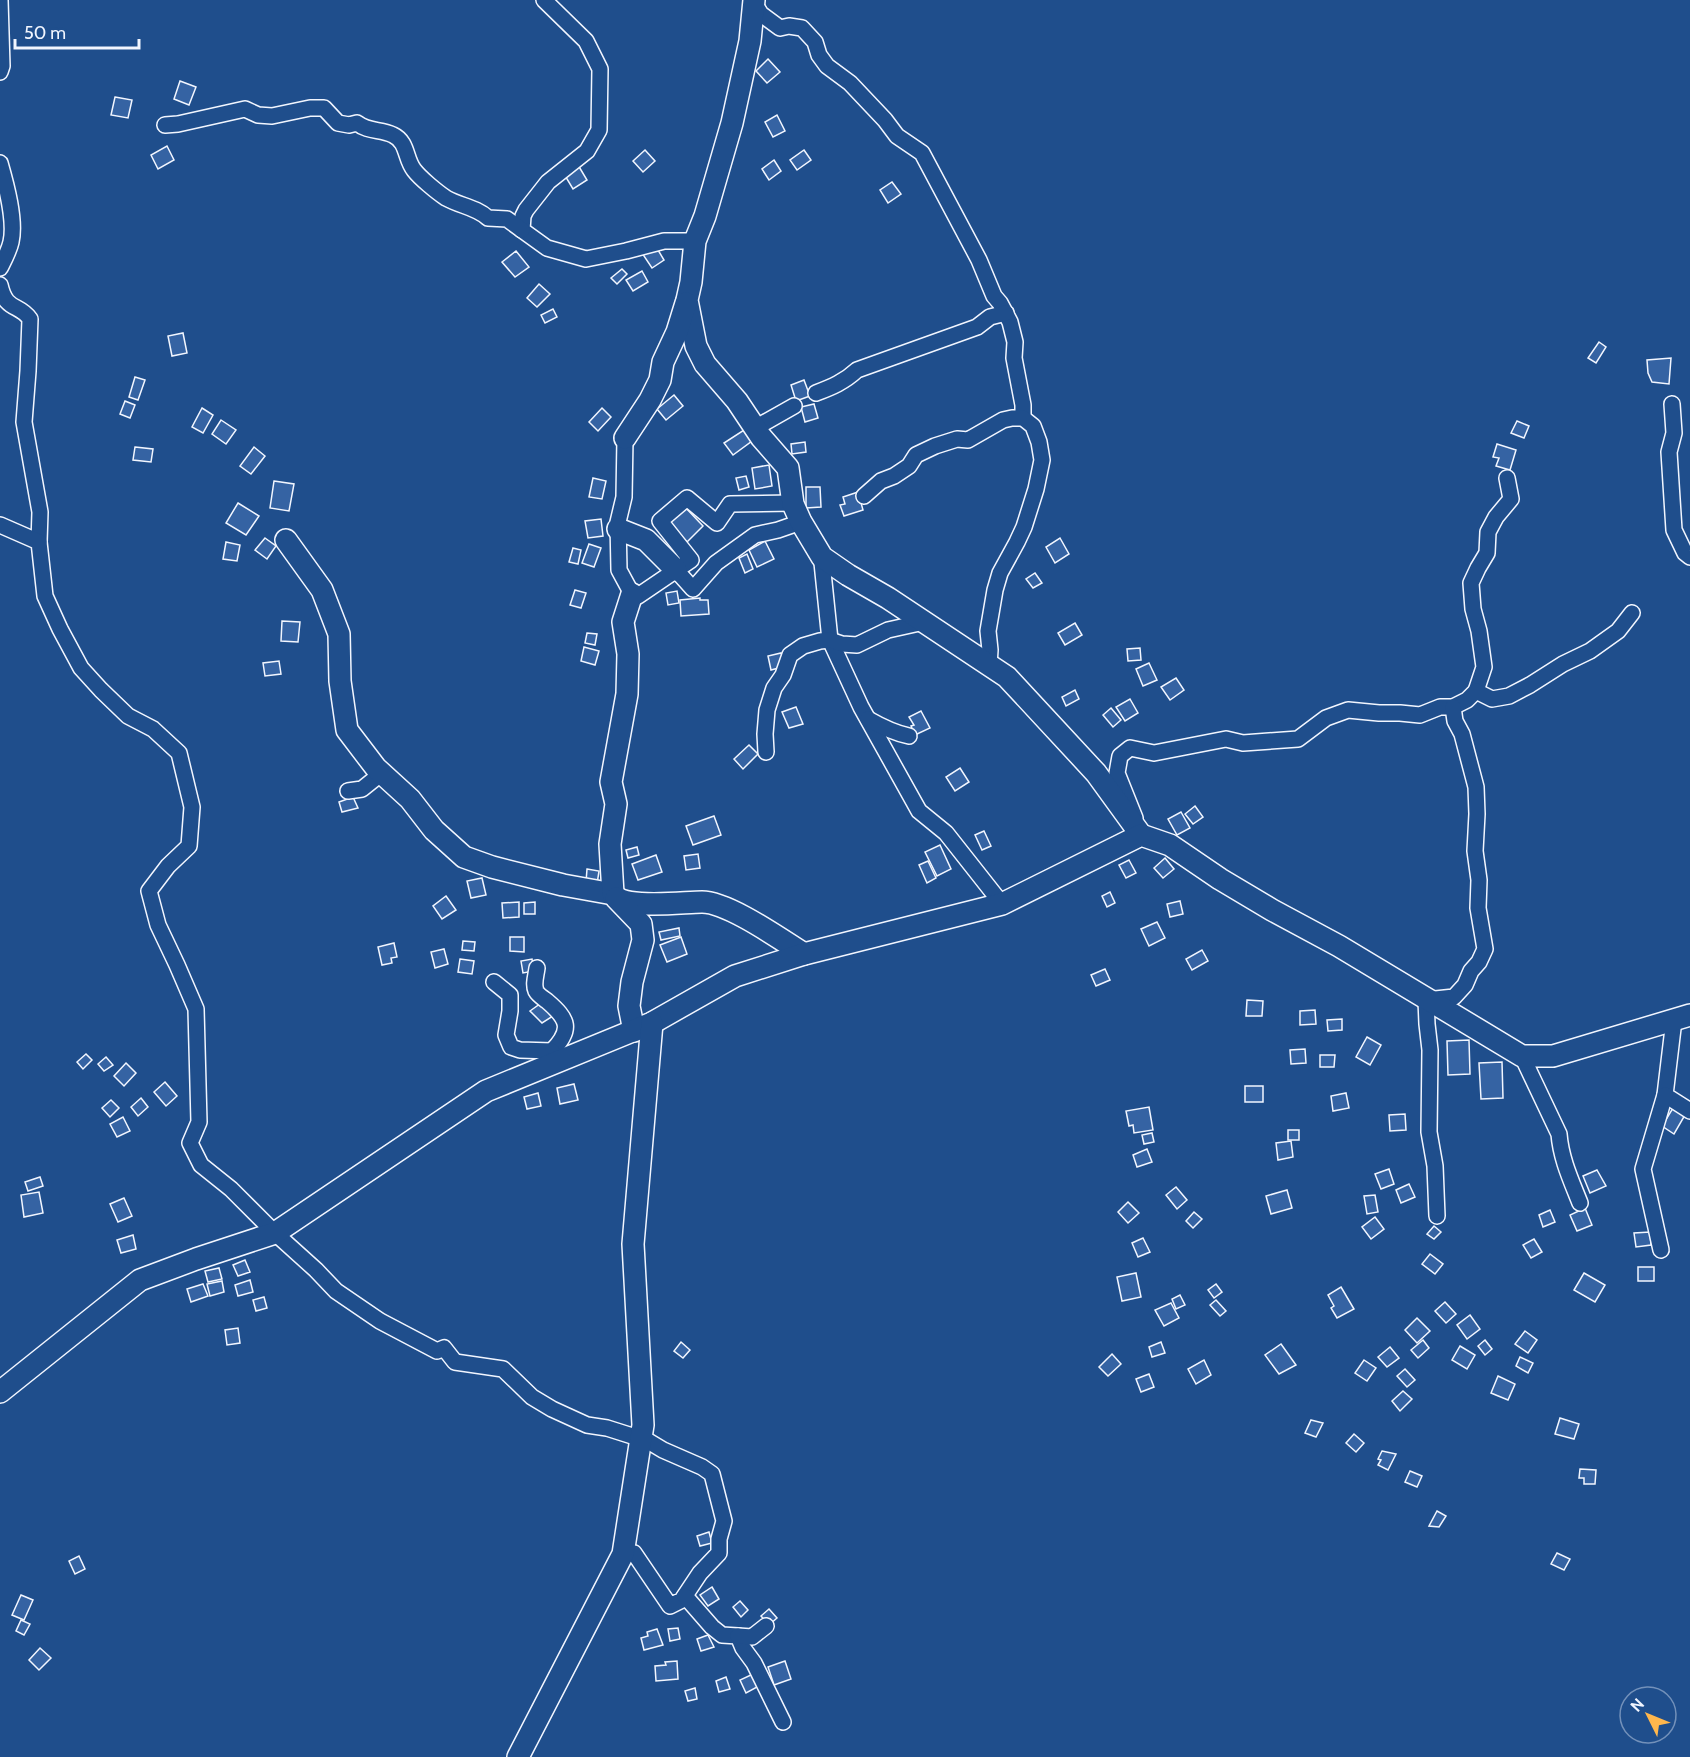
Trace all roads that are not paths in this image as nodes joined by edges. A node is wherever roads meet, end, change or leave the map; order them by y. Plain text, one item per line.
1 (0, 0) edge
2 (544, 0) edge
3 (754, 2) edge
4 (0, 72) edge
5 (165, 125) dead end
6 (0, 163) edge
7 (522, 230) junction
8 (695, 241) junction
9 (0, 268) edge
10 (0, 285) edge
11 (687, 300) junction
12 (1006, 314) junction
13 (816, 393) dead end
14 (1672, 404) dead end
15 (794, 406) dead end
16 (1023, 418) junction
17 (755, 428) junction
18 (625, 438) joint
19 (1507, 478) dead end
20 (864, 496) dead end
21 (797, 512) junction
22 (0, 525) edge
23 (618, 529) junction
24 (286, 540) dead end
25 (39, 542) junction
26 (821, 553) junction
27 (1690, 557) edge
28 (676, 570) junction
29 (632, 594) junction
30 (1632, 613) dead end
31 (924, 622) junction
32 (830, 640) junction
33 (989, 665) junction
34 (1476, 691) junction
35 (1453, 707) junction
36 (866, 717) junction
37 (909, 736) dead end
38 (766, 752) dead end
39 (382, 773) junction
40 (348, 791) dead end
41 (1141, 835) junction
42 (614, 896) junction
43 (1002, 904) junction
44 (804, 954) junction
45 (537, 968) dead end
46 (494, 982) dead end
47 (1426, 1000) junction
48 (1682, 1018) edge
49 (643, 1027) junction
50 (1522, 1056) junction
51 (552, 1058) junction
52 (1665, 1095) junction
53 (1690, 1111) edge
54 (1580, 1203) dead end
55 (1437, 1216) dead end
56 (275, 1233) junction
57 (1661, 1250) dead end
58 (0, 1392) edge
59 (641, 1439) junction
60 (623, 1554) junction
61 (685, 1596) junction
62 (766, 1626) dead end
63 (738, 1636) junction
64 (783, 1722) dead end
65 (518, 1757) edge

1 - 4 street
2 - 7 street
3 - 8 street
3 - 12 street
5 - 7 street
6 - 9 street
7 - 8 street
8 - 11 street
10 - 25 street
11 - 17 street
11 - 18 street
12 - 13 street
12 - 16 street
14 - 27 street
15 - 17 street
16 - 20 street
16 - 33 street
17 - 21 street
18 - 23 street
19 - 34 street
21 - 26 street
21 - 28 street
21 - 28 street
22 - 25 street
23 - 28 street
23 - 29 street
24 - 39 street
25 - 56 street
26 - 31 street
26 - 32 street
28 - 29 street
29 - 42 street
30 - 34 street
31 - 32 street
31 - 33 street
32 - 36 street
32 - 38 street
33 - 41 street
34 - 35 street
35 - 41 street
35 - 47 street
36 - 37 street
36 - 43 street
39 - 40 street
39 - 42 street
41 - 43 street
41 - 47 street
42 - 44 street
42 - 49 street
43 - 44 street
44 - 49 street
45 - 51 street
46 - 51 street
47 - 50 street
47 - 55 street
48 - 50 street
48 - 52 street
49 - 51 street
49 - 59 street
50 - 54 street
51 - 56 street
52 - 53 street
52 - 57 street
56 - 58 street
56 - 59 street
59 - 60 street
59 - 61 street
60 - 61 street
60 - 65 street
61 - 63 street
62 - 63 street
63 - 64 street

